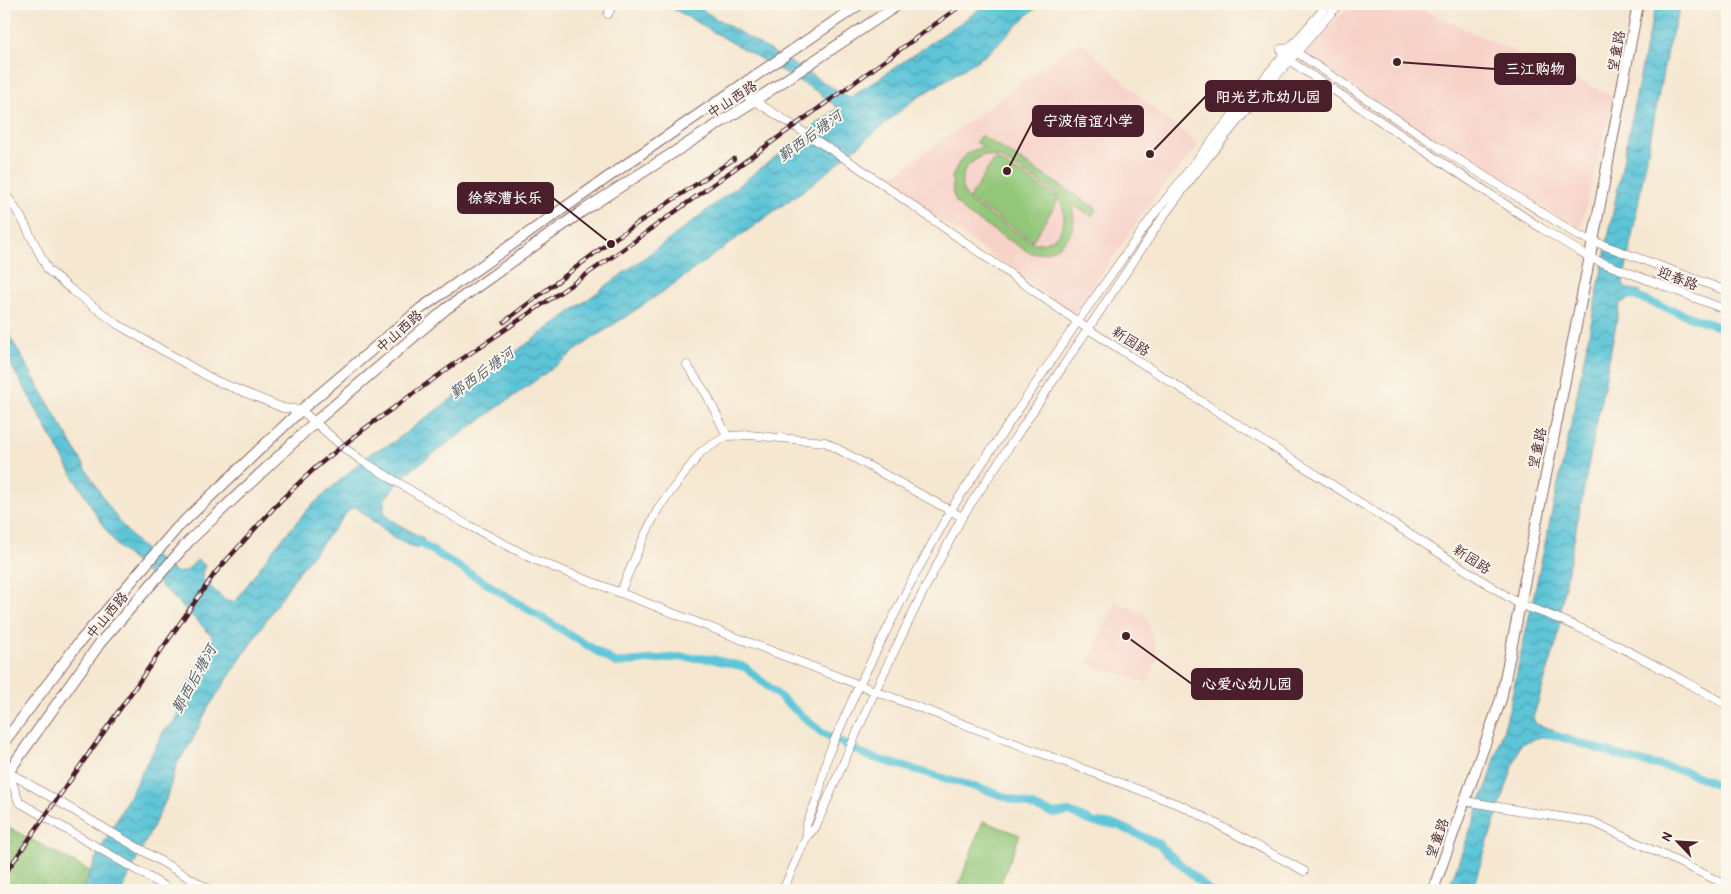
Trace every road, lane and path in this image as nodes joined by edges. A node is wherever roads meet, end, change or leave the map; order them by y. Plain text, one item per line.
1 (613, 4) edge
2 (860, 4) edge
3 (899, 4) edge
4 (1328, 4) edge
5 (1339, 4) edge
6 (1638, 4) edge
7 (608, 14) dead end
8 (1293, 51) junction
9 (1286, 58) junction
10 (736, 89) junction
11 (754, 101) junction
12 (4, 192) edge
13 (1593, 241) junction
14 (1590, 258) junction
15 (1727, 291) edge
16 (1727, 310) edge
17 (1078, 321) junction
18 (1088, 329) junction
19 (687, 365) dead end
20 (301, 410) junction
21 (315, 422) junction
22 (726, 436) junction
23 (950, 511) junction
24 (962, 517) junction
25 (620, 593) junction
26 (1523, 605) junction
27 (860, 685) junction
28 (876, 691) junction
29 (1727, 705) edge
30 (4, 742) edge
31 (4, 759) edge
32 (6, 775) edge
33 (1465, 801) junction
34 (807, 836) junction
35 (1304, 871) dead end
36 (1727, 885) edge
37 (170, 890) edge
38 (210, 890) edge
39 (783, 890) edge
40 (1433, 890) edge

1 - 7 street
2 - 10 main road, 中山西路
3 - 11 main road, 中山西路
4 - 8 street
5 - 8 street
6 - 13 main road, 望童路
8 - 9 street
8 - 13 street, 迎春路
9 - 14 street, 迎春路
9 - 17 street
9 - 18 street
10 - 11 street, 新园路
10 - 20 main road, 中山西路
11 - 17 street, 新园路
11 - 21 main road, 中山西路
12 - 20 street
13 - 14 main road, 望童路
13 - 15 street, 迎春路
14 - 16 street, 迎春路
14 - 26 main road, 望童路
17 - 18 street, 新园路
17 - 23 street
18 - 24 street
18 - 26 street, 新园路
19 - 22 street
20 - 21 street
20 - 30 main road, 中山西路
21 - 25 street
21 - 32 main road, 中山西路
22 - 23 street
22 - 25 street
23 - 24 street
23 - 27 street
24 - 28 street
25 - 27 street
26 - 29 street, 新园路
26 - 33 main road, 望童路
27 - 28 street
27 - 34 street
28 - 34 street
28 - 35 street
31 - 32 street
32 - 37 street
32 - 38 street
33 - 36 street
33 - 40 main road, 望童路
34 - 39 street

